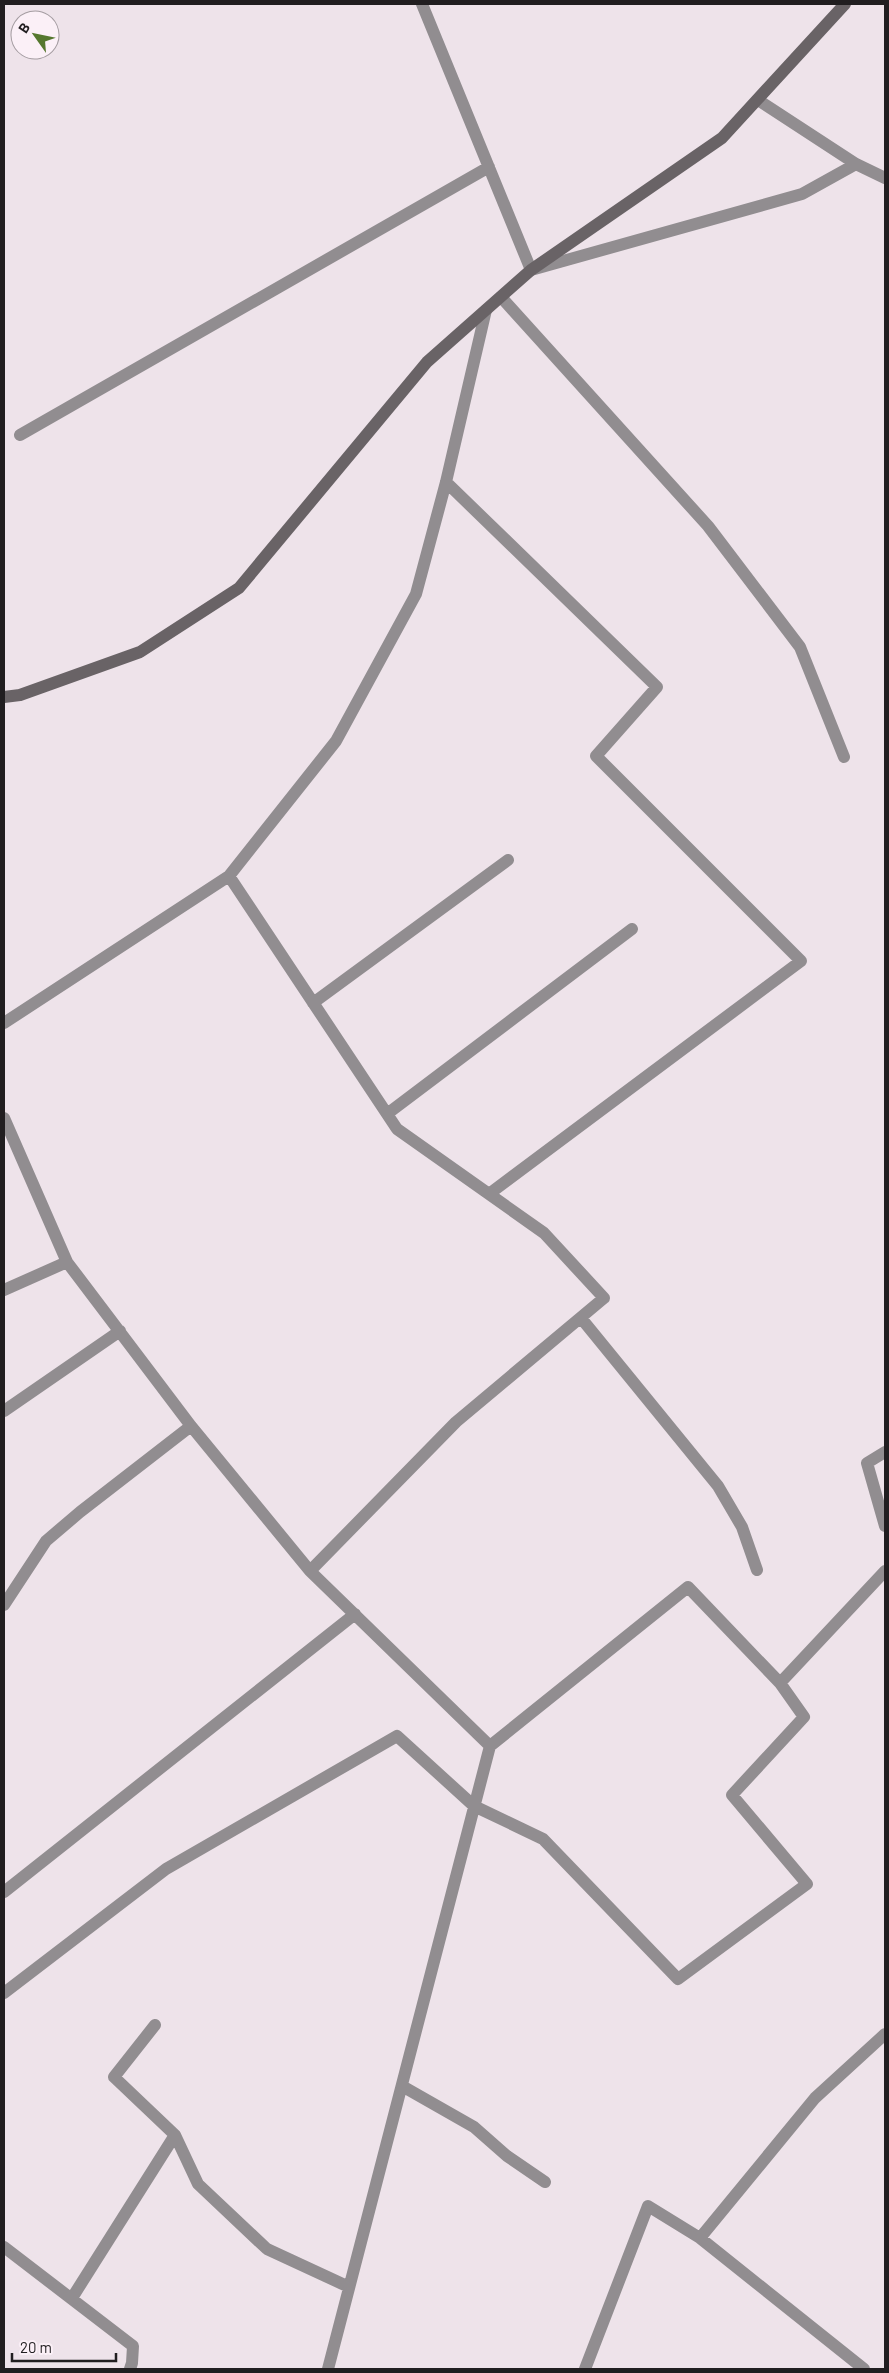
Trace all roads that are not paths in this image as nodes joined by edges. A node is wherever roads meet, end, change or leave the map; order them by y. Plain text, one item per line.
1 (422, 4) edge
2 (845, 4) edge
3 (758, 100) junction
4 (856, 164) junction
5 (489, 167) junction
6 (885, 178) edge
7 (531, 270) junction
8 (501, 297) junction
9 (486, 310) junction
10 (20, 435) dead end
11 (446, 482) junction
12 (4, 697) edge
13 (844, 757) dead end
14 (508, 860) dead end
15 (229, 876) junction
16 (632, 929) dead end
17 (313, 1003) junction
18 (4, 1023) edge
19 (387, 1114) junction
20 (4, 1118) edge
21 (489, 1194) junction
22 (67, 1262) junction
23 (4, 1290) edge
24 (581, 1318) junction
25 (120, 1331) junction
26 (4, 1411) edge
27 (191, 1426) junction
28 (885, 1452) edge
29 (885, 1526) edge
30 (757, 1570) dead end
31 (310, 1571) junction
32 (885, 1571) edge
33 (4, 1605) edge
34 (355, 1614) junction
35 (780, 1683) junction
36 (490, 1746) junction
37 (474, 1806) junction
38 (4, 1892) edge
39 (4, 1993) edge
40 (155, 2025) dead end
41 (885, 2034) edge
42 (402, 2086) junction
43 (175, 2134) junction
44 (545, 2182) dead end
45 (700, 2238) junction
46 (4, 2247) edge
47 (349, 2287) junction
48 (72, 2298) junction
49 (130, 2369) edge
50 (328, 2369) edge
51 (585, 2369) edge
52 (864, 2369) edge

1 - 5 street
2 - 3 main road
3 - 4 street
3 - 7 main road
4 - 6 street
4 - 7 street
5 - 7 street
5 - 10 street
7 - 8 main road
8 - 9 main road
8 - 13 street
9 - 11 street
9 - 12 main road
11 - 15 street
11 - 21 street
14 - 17 street
15 - 17 street
15 - 18 street
16 - 19 street
17 - 19 street
19 - 21 street
20 - 22 street
21 - 24 street
22 - 23 street
22 - 25 street
24 - 30 street
24 - 31 street
25 - 26 street
25 - 27 street
27 - 31 street
27 - 33 street
28 - 29 street
31 - 34 street
32 - 35 street
34 - 36 street
34 - 38 street
35 - 36 street
35 - 37 street
36 - 37 street
37 - 39 street
37 - 42 street
40 - 43 street
41 - 45 street
42 - 44 street
42 - 47 street
43 - 47 street
43 - 48 street
45 - 51 street
45 - 52 street
46 - 48 street
47 - 50 street
48 - 49 street

